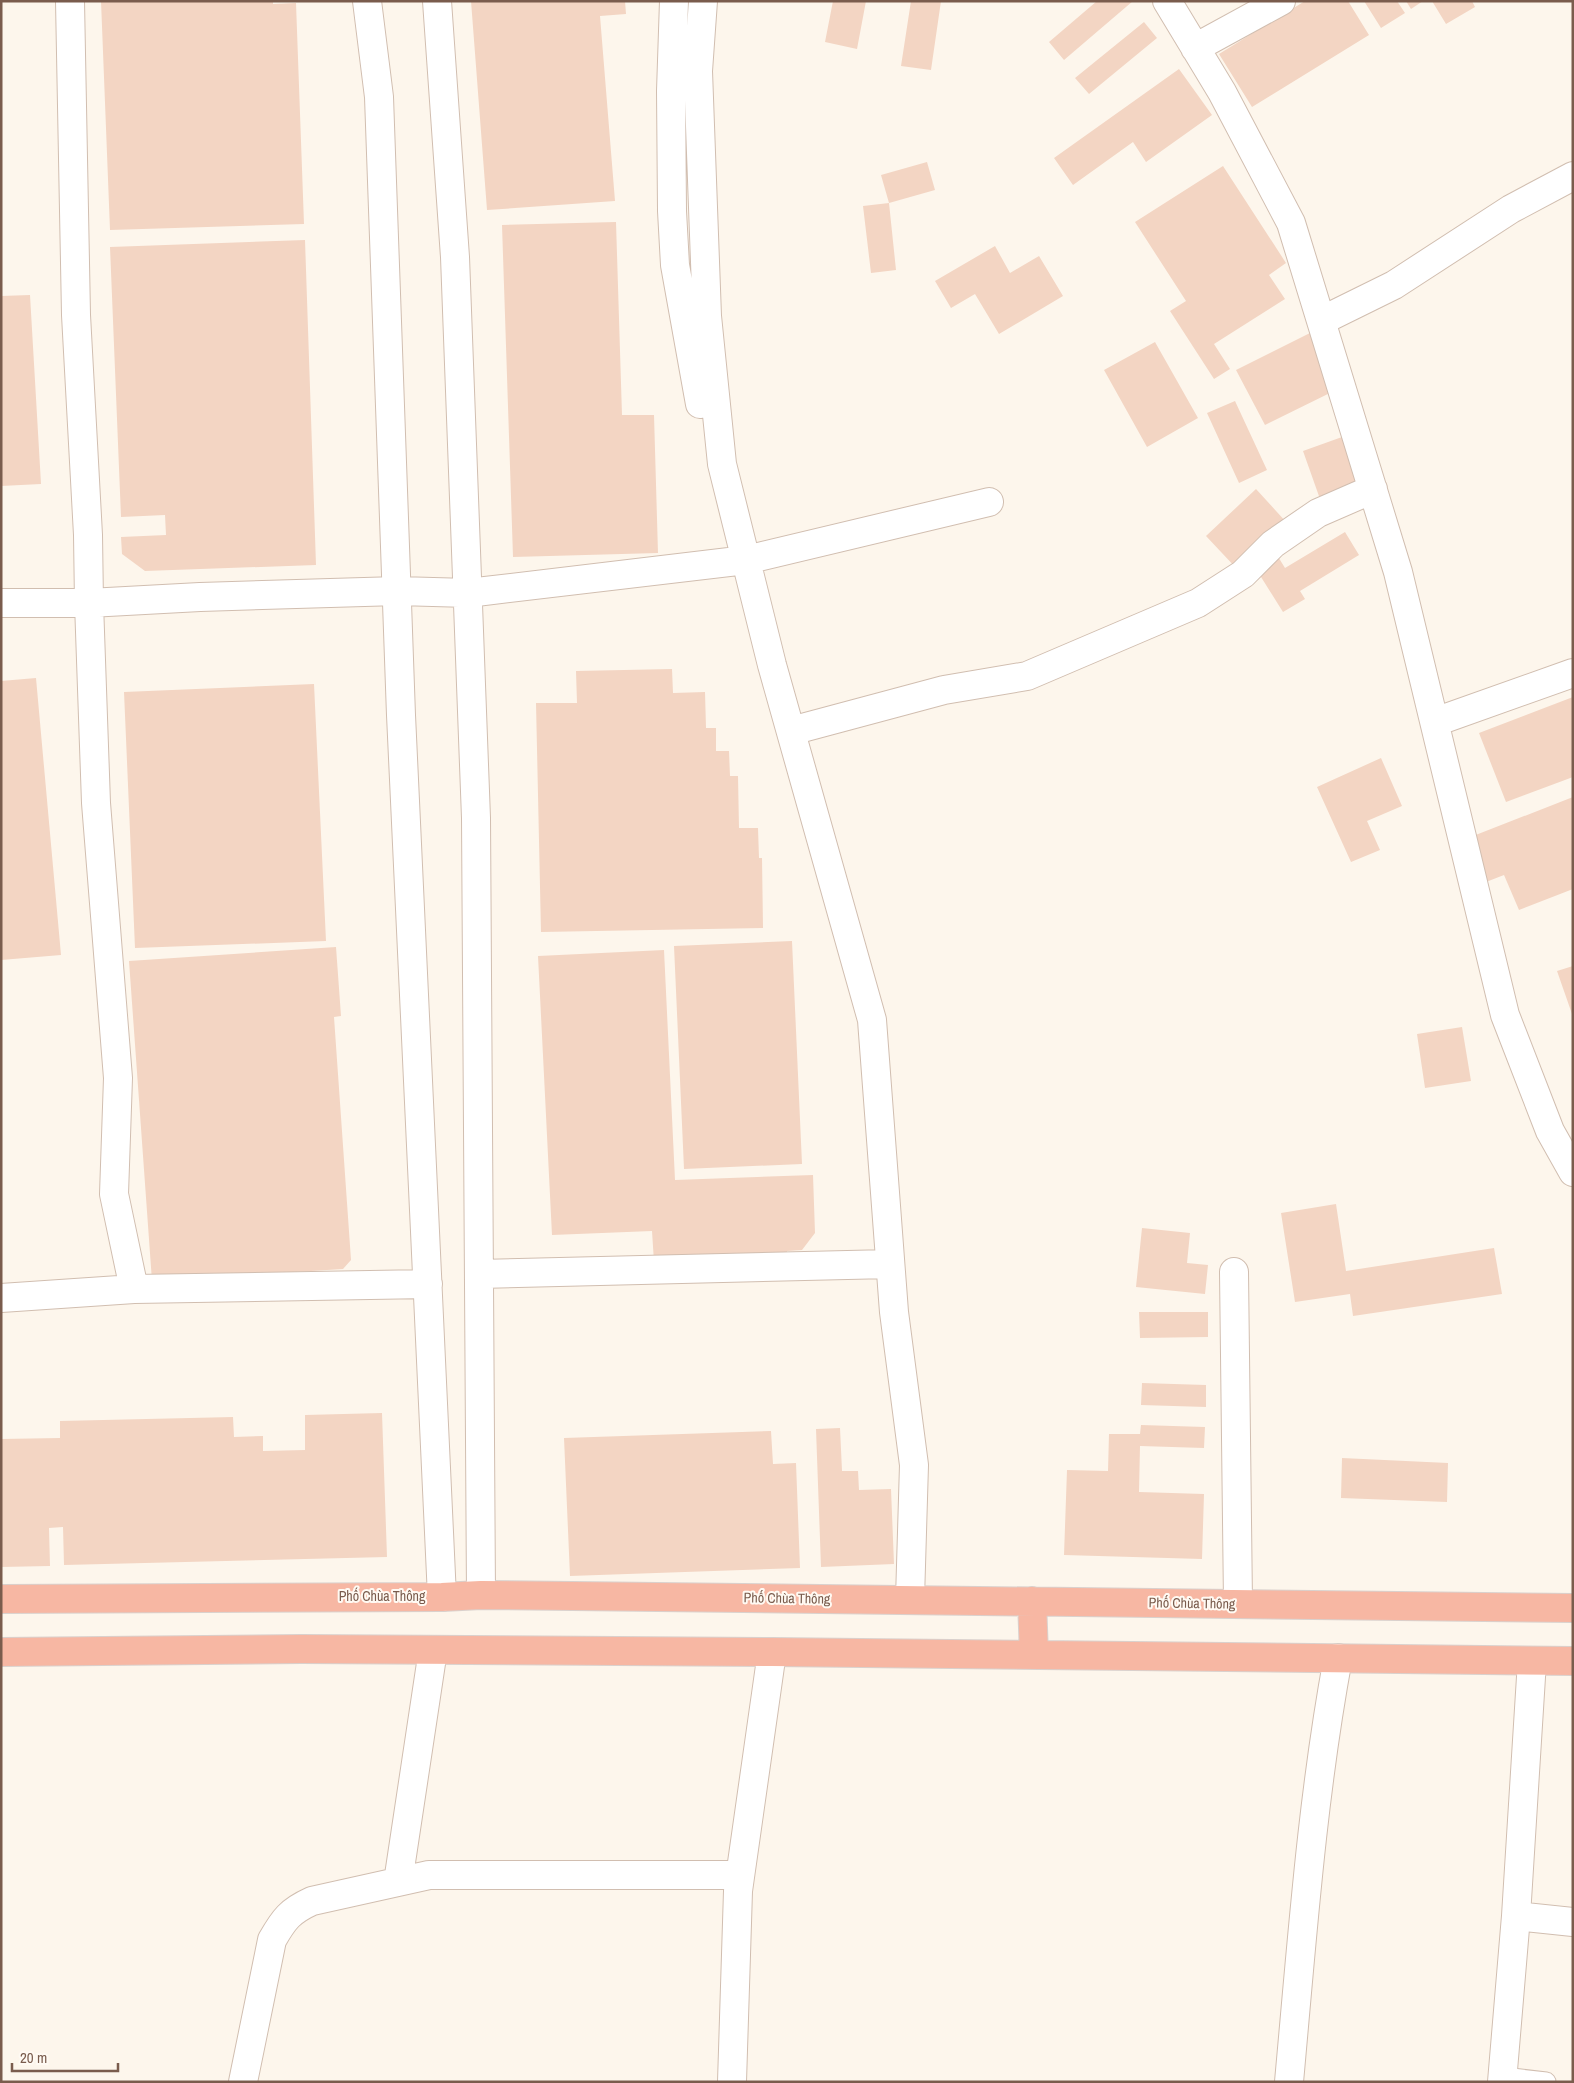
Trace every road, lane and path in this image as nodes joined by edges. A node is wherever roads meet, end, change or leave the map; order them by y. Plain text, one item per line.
1 (70, 1) edge
2 (367, 1) edge
3 (436, 1) edge
4 (674, 1) edge
5 (704, 1) edge
6 (1166, 1) edge
7 (1281, 1) edge
8 (1195, 48) junction
9 (1573, 176) edge
10 (1321, 321) junction
11 (1373, 489) junction
12 (989, 502) dead end
13 (737, 562) junction
14 (398, 591) junction
15 (468, 593) junction
16 (1, 603) edge
17 (89, 603) junction
18 (1573, 673) edge
19 (1435, 722) junction
20 (790, 731) junction
21 (1573, 1172) edge
22 (890, 1264) junction
23 (1234, 1272) dead end
24 (478, 1274) junction
25 (428, 1284) junction
26 (134, 1289) junction
27 (1, 1298) edge
28 (481, 1595) junction
29 (442, 1597) junction
30 (1, 1599) edge
31 (910, 1599) junction
32 (1032, 1601) junction
33 (1238, 1603) junction
34 (1573, 1608) edge
35 (433, 1650) junction
36 (1, 1652) edge
37 (772, 1652) junction
38 (1034, 1655) junction
39 (1338, 1658) junction
40 (1532, 1660) junction
41 (1573, 1661) edge
42 (740, 1875) junction
43 (398, 1882) junction
44 (1516, 1916) junction
45 (1573, 1922) edge
46 (1503, 2079) edge
47 (243, 2082) edge
48 (732, 2082) edge
49 (1289, 2082) edge
50 (1546, 2082) edge

1 - 17 street
2 - 14 street
3 - 15 street
4 - 13 street
5 - 13 street
6 - 8 street
7 - 8 street
8 - 10 street
9 - 10 street
10 - 11 street
11 - 19 street
11 - 20 street
12 - 13 street
13 - 15 street
13 - 20 street
14 - 15 street
14 - 17 street
14 - 25 street
15 - 24 street
16 - 17 street
17 - 26 street
18 - 19 street
19 - 21 street
20 - 22 street
22 - 24 street
22 - 31 street
23 - 33 street
24 - 28 street
25 - 26 street
25 - 29 street
26 - 27 street
28 - 29 highway, Phố Chùa Thông
28 - 31 highway, Phố Chùa Thông
29 - 30 highway, Phố Chùa Thông
31 - 32 highway, Phố Chùa Thông
32 - 33 highway, Phố Chùa Thông
32 - 38 highway
33 - 34 highway, Phố Chùa Thông
35 - 36 highway
35 - 37 highway
35 - 43 street
37 - 38 highway
37 - 42 street
38 - 39 highway
39 - 40 highway
39 - 49 street
40 - 41 highway
40 - 44 street
42 - 43 street
42 - 48 street
43 - 47 street
44 - 45 street
44 - 46 street
46 - 50 lane

